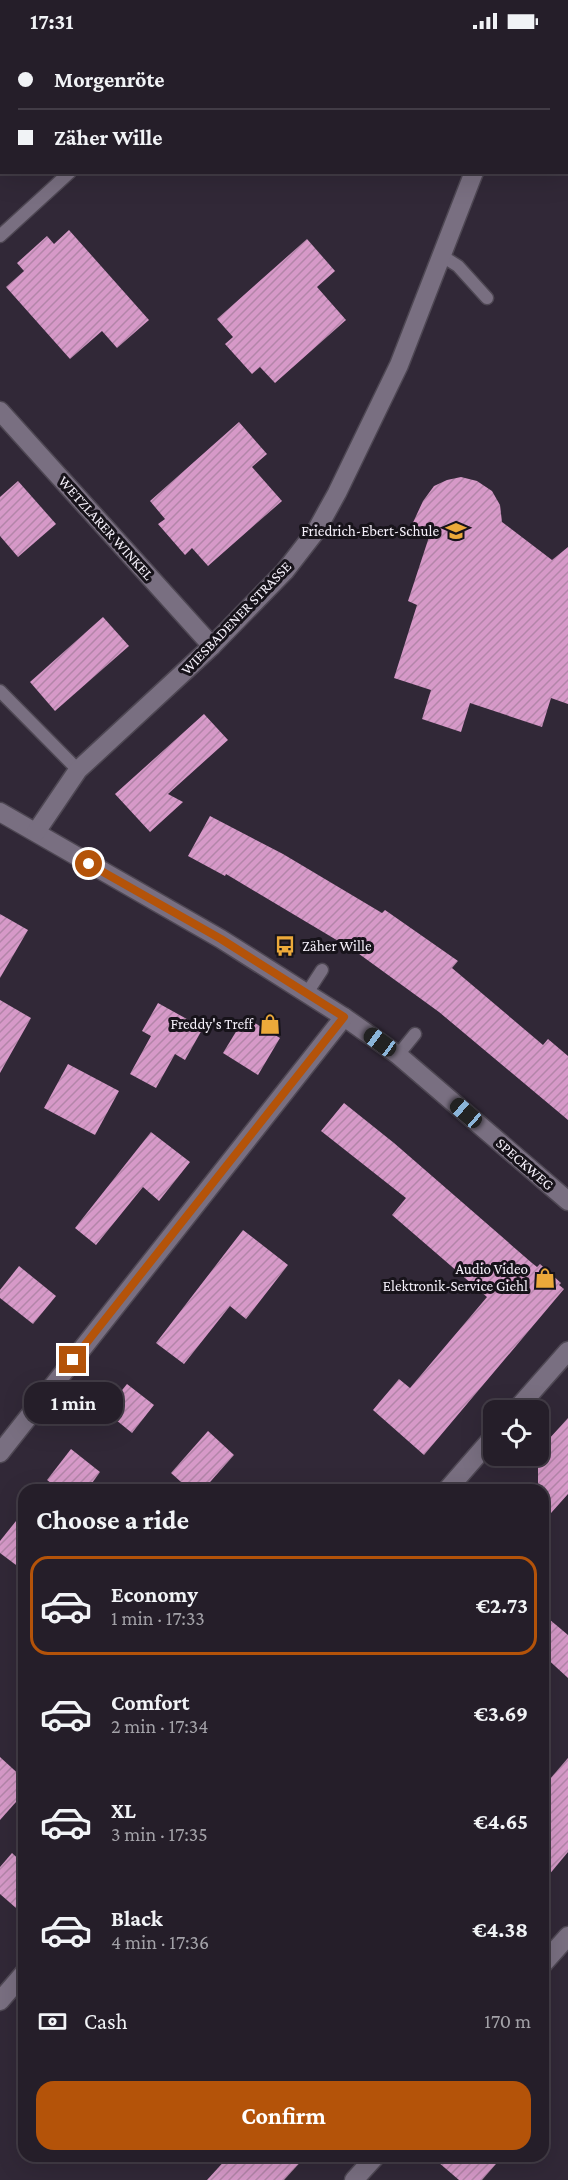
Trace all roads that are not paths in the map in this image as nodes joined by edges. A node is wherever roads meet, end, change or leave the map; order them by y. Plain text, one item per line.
1 (68, 174) edge
2 (473, 174) edge
3 (0, 236) edge
4 (442, 256) junction
5 (487, 298) dead end
6 (0, 411) edge
7 (212, 646) junction
8 (0, 691) edge
9 (78, 770) junction
10 (0, 812) edge
11 (36, 832) junction
12 (322, 970) dead end
13 (307, 993) junction
14 (344, 1017) junction
15 (415, 1034) dead end
16 (398, 1055) junction
17 (568, 1201) edge
18 (568, 1351) edge
19 (525, 1400) edge
20 (483, 1449) edge
21 (0, 1453) edge
22 (452, 1484) edge
23 (568, 1936) edge
24 (549, 1957) edge
25 (18, 1980) edge
26 (0, 2001) edge
27 (370, 2162) edge
28 (354, 2180) edge

1 - 3 lane
2 - 4 street, WIESBADENER STRASSE
4 - 5 lane
4 - 7 street, WIESBADENER STRASSE
6 - 7 street, WETZLARER WINKEL
7 - 9 street, WIESBADENER STRASSE
8 - 9 lane
9 - 11 street, WIESBADENER STRASSE
10 - 11 street, SPECKWEG
11 - 13 street, SPECKWEG
12 - 13 lane
13 - 14 street, SPECKWEG
14 - 16 street, SPECKWEG
14 - 21 street
15 - 16 lane
16 - 17 street, SPECKWEG
18 - 19 street
20 - 22 street
23 - 24 street
25 - 26 street
27 - 28 street

